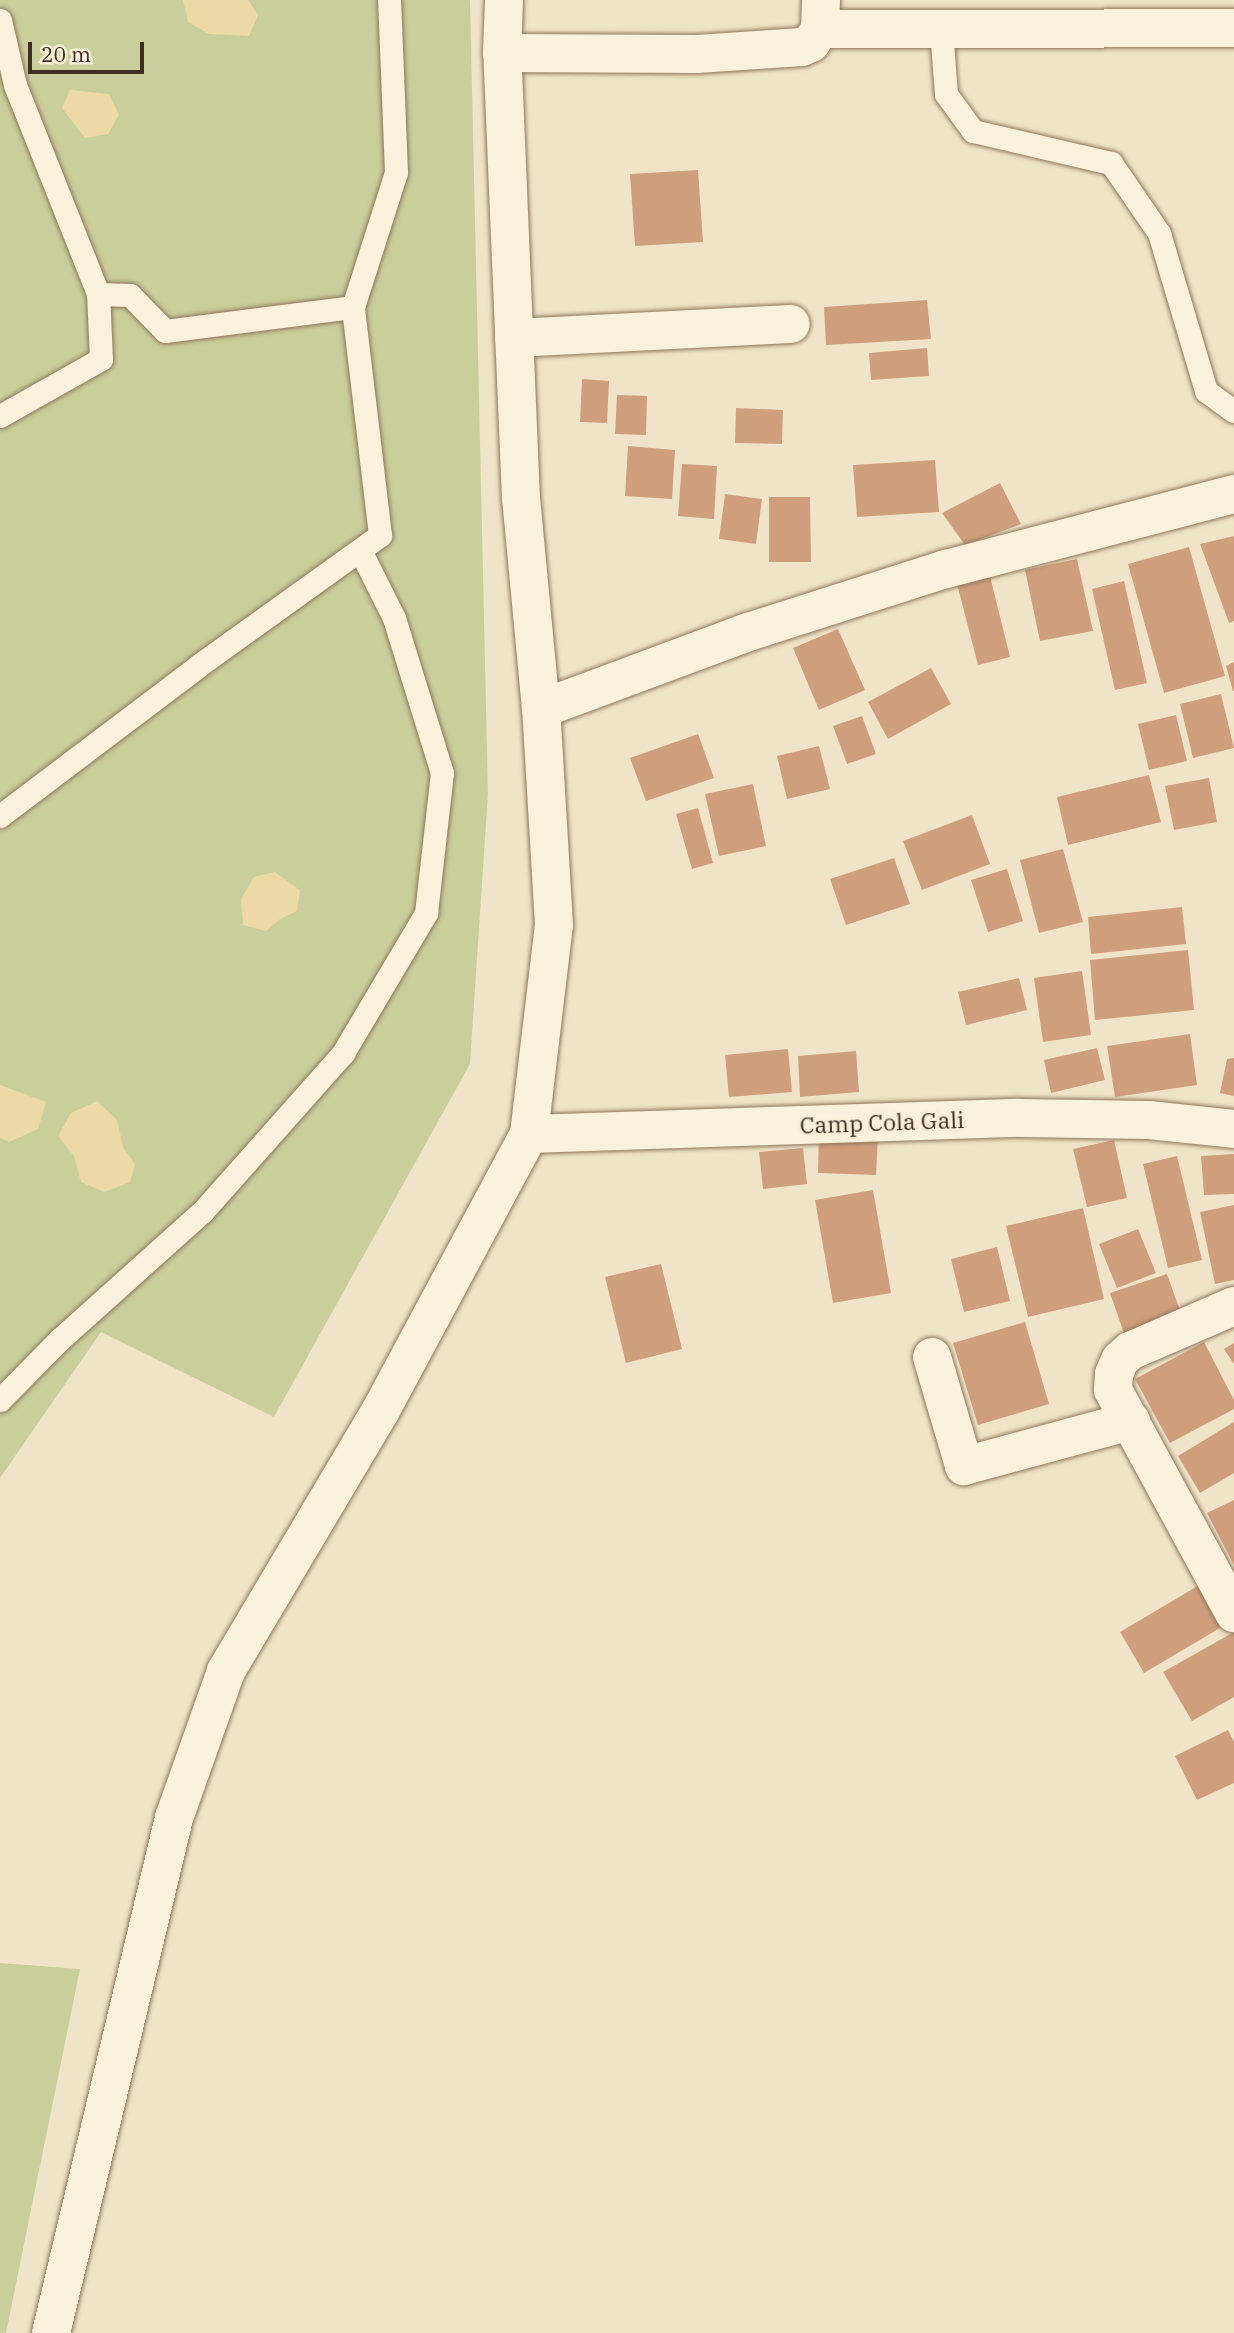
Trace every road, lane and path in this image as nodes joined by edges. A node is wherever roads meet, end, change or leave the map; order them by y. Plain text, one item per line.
1 (389, 0) edge
2 (504, 0) edge
3 (821, 15) edge
4 (0, 20) edge
5 (1234, 28) edge
6 (941, 29) junction
7 (502, 53) junction
8 (99, 294) junction
9 (353, 307) junction
10 (791, 324) dead end
11 (514, 338) junction
12 (1234, 411) edge
13 (0, 416) edge
14 (1234, 494) edge
15 (360, 550) junction
16 (541, 709) junction
17 (0, 816) edge
18 (1234, 1129) edge
19 (529, 1134) junction
20 (1234, 1306) edge
21 (932, 1357) dead end
22 (0, 1400) edge
23 (1131, 1421) junction
24 (1234, 1614) edge
25 (51, 2333) edge

1 - 9 lane
2 - 7 street
3 - 6 street
3 - 7 street
4 - 8 lane
5 - 6 street
6 - 12 lane
7 - 11 street
8 - 9 lane
8 - 13 lane
9 - 15 lane
10 - 11 street
11 - 16 street
14 - 16 street
15 - 17 lane
15 - 22 lane
16 - 19 street
18 - 19 street, Camp Cola Gali
19 - 25 street
20 - 23 street
21 - 23 street
23 - 24 street

